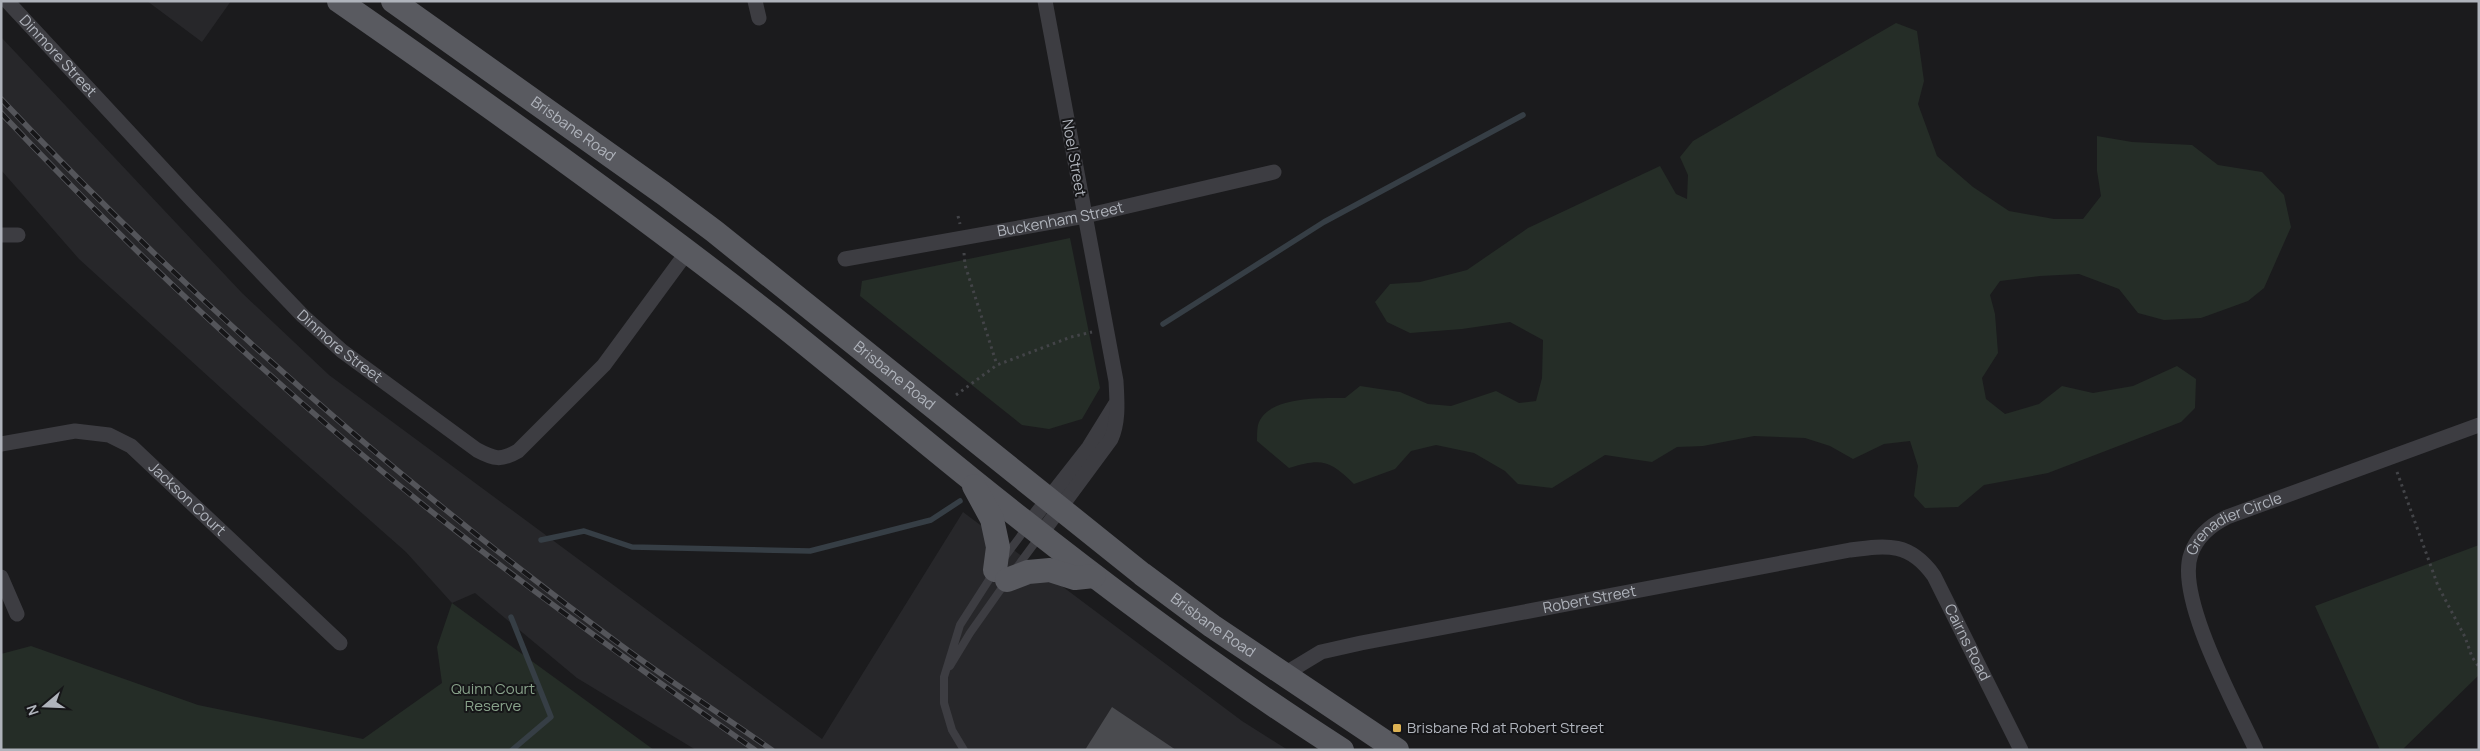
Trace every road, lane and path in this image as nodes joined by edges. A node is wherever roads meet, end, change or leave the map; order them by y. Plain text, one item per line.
1 (7, 1) edge
2 (339, 1) edge
3 (393, 1) edge
4 (755, 1) edge
5 (1045, 1) edge
6 (759, 18) dead end
7 (1274, 172) dead end
8 (1085, 216) junction
9 (1, 235) edge
10 (18, 235) dead end
11 (963, 248) dead end
12 (688, 252) junction
13 (845, 260) dead end
14 (1105, 328) junction
15 (997, 365) junction
16 (956, 395) dead end
17 (2479, 425) edge
18 (1, 444) edge
19 (2391, 455) junction
20 (971, 480) junction
21 (1053, 505) junction
22 (1034, 530) junction
23 (1901, 549) joint
24 (1001, 575) junction
25 (1094, 576) junction
26 (1, 577) edge
27 (17, 614) dead end
28 (340, 643) dead end
29 (2479, 667) edge
30 (1282, 675) junction
31 (944, 677) junction
32 (964, 750) edge
33 (1342, 750) edge
34 (1397, 750) edge
35 (2021, 750) edge
36 (2256, 750) edge

1 - 12 street, Dinmore Street
2 - 12 main road, Brisbane Road
3 - 21 main road, Brisbane Road
4 - 6 street
5 - 8 street, Noel Street
7 - 8 street, Buckenham Street
8 - 13 street, Buckenham Street
8 - 14 street, Noel Street
9 - 10 street
11 - 15 path
12 - 20 main road, Brisbane Road
14 - 15 path
14 - 21 street, Noel Street
15 - 16 path
17 - 19 street, Grenadier Circle
18 - 28 street, Jackson Court
19 - 29 path
19 - 36 street, Grenadier Circle
20 - 22 main road, Brisbane Road
20 - 24 main road
21 - 22 street, Noel Street
21 - 30 main road, Brisbane Road
22 - 24 lane, Noel Street
22 - 24 lane, Noel Street
22 - 25 main road, Brisbane Road
23 - 30 street, Robert Street
23 - 35 street, Cairns Road
24 - 25 main road
24 - 31 lane
24 - 31 lane
25 - 33 main road, Brisbane Road
26 - 27 street
30 - 34 main road, Brisbane Road
31 - 32 lane

